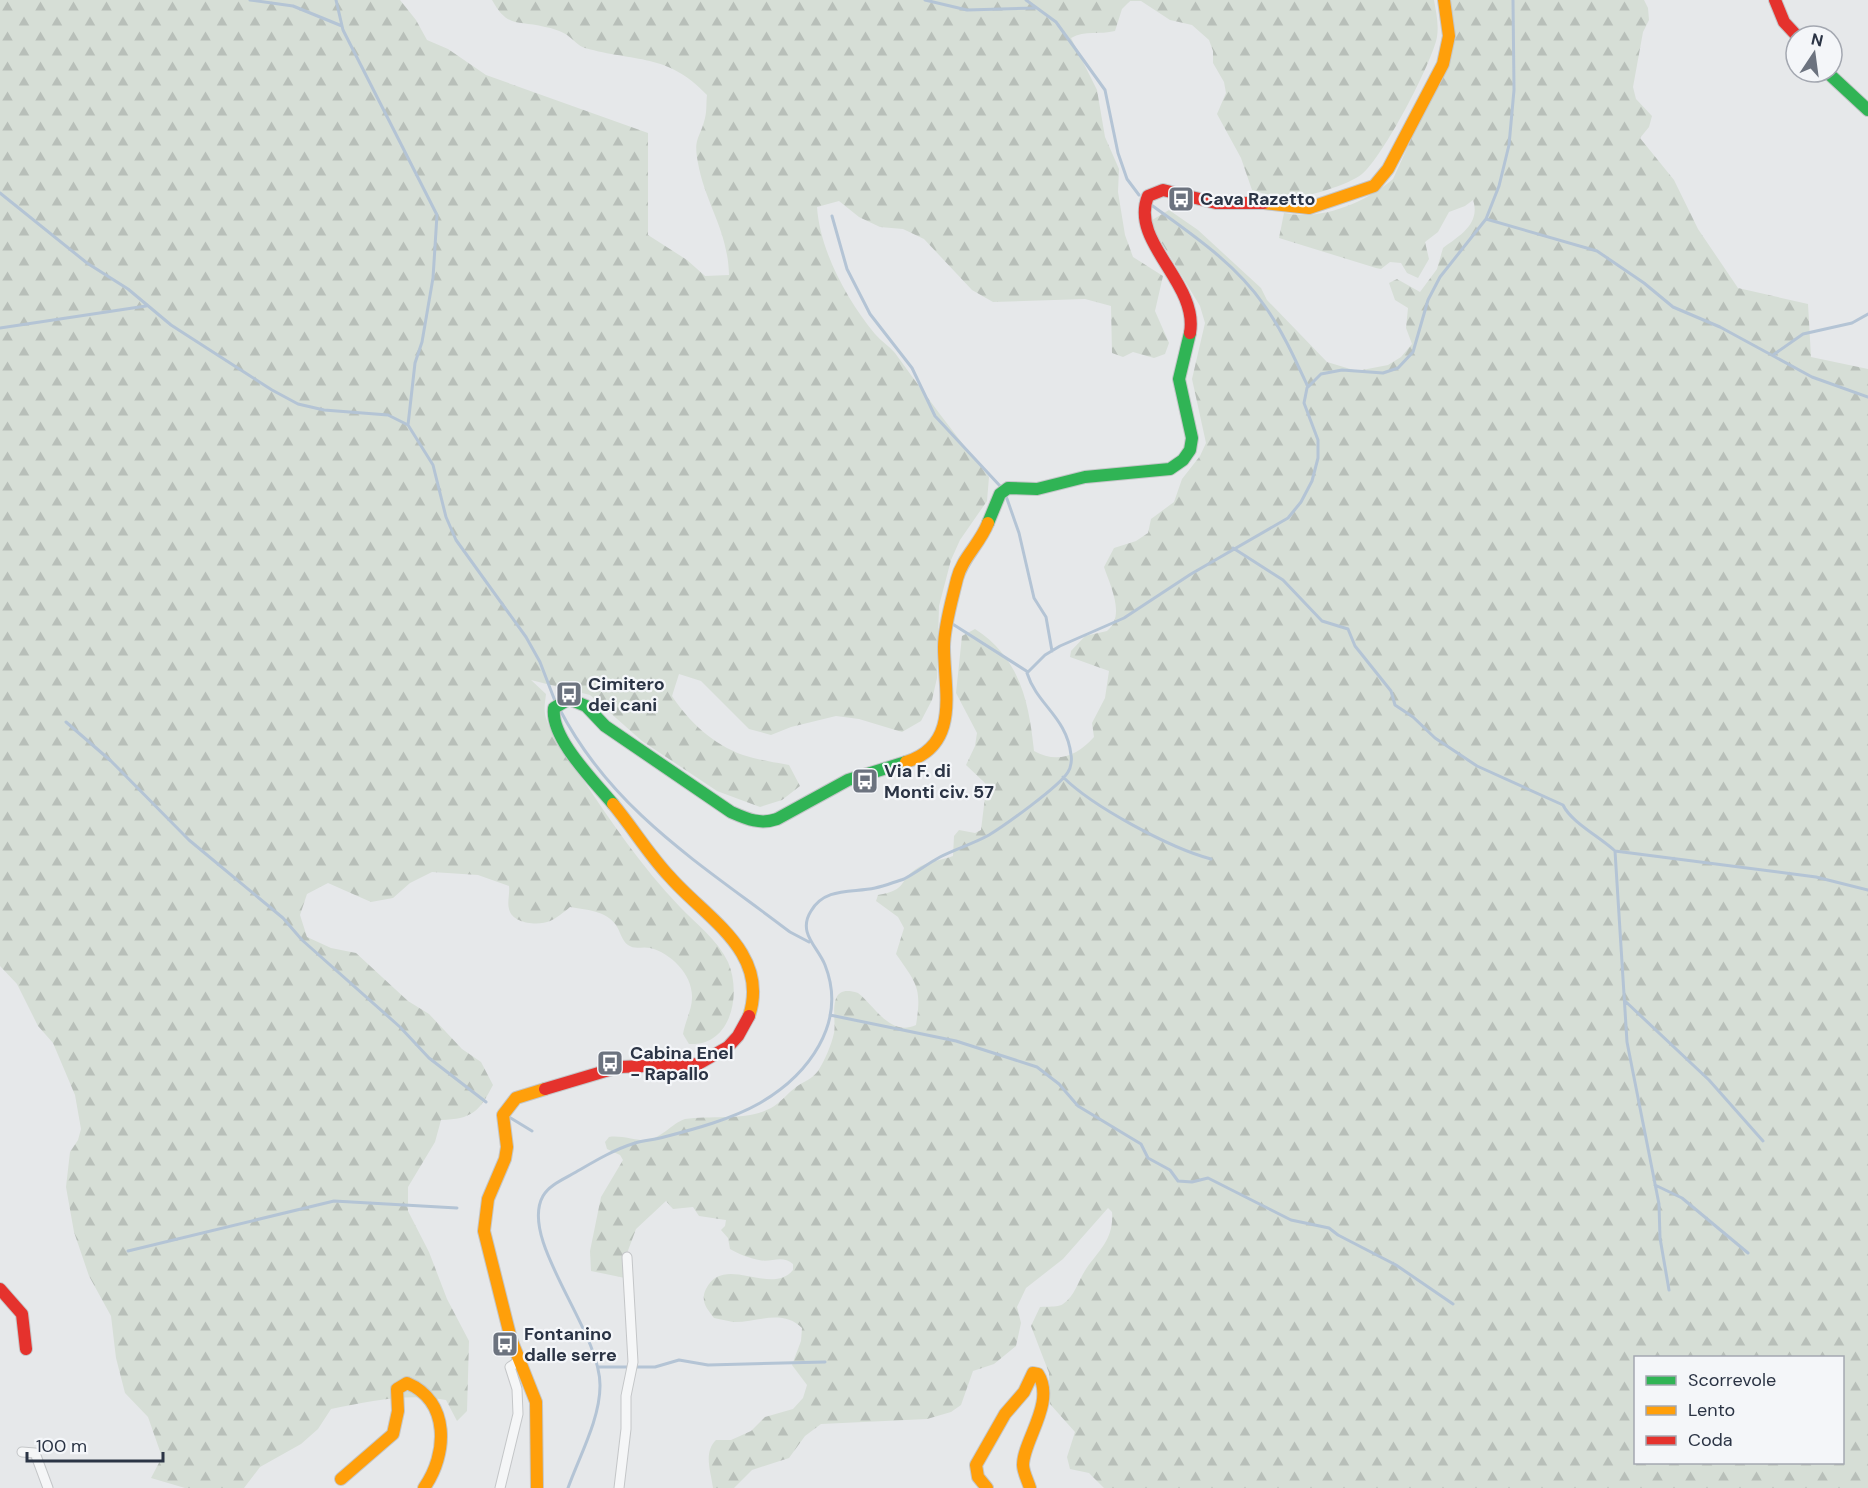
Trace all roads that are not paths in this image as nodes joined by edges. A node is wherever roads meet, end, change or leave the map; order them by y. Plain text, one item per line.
1 (1444, 0) edge
2 (1775, 0) edge
3 (1786, 24) edge
4 (1840, 84) edge
5 (1868, 110) edge
6 (627, 1257) dead end
7 (0, 1289) edge
8 (26, 1349) dead end
9 (520, 1360) junction
10 (22, 1452) dead end
11 (341, 1479) dead end
12 (48, 1488) edge
13 (424, 1488) edge
14 (500, 1488) edge
15 (537, 1488) edge
16 (619, 1488) edge
17 (987, 1488) edge
18 (1030, 1488) edge

1 - 9 street
2 - 3 street
4 - 5 street
6 - 16 street
7 - 8 street
9 - 14 street
9 - 15 street
10 - 12 street
11 - 13 street
17 - 18 street

